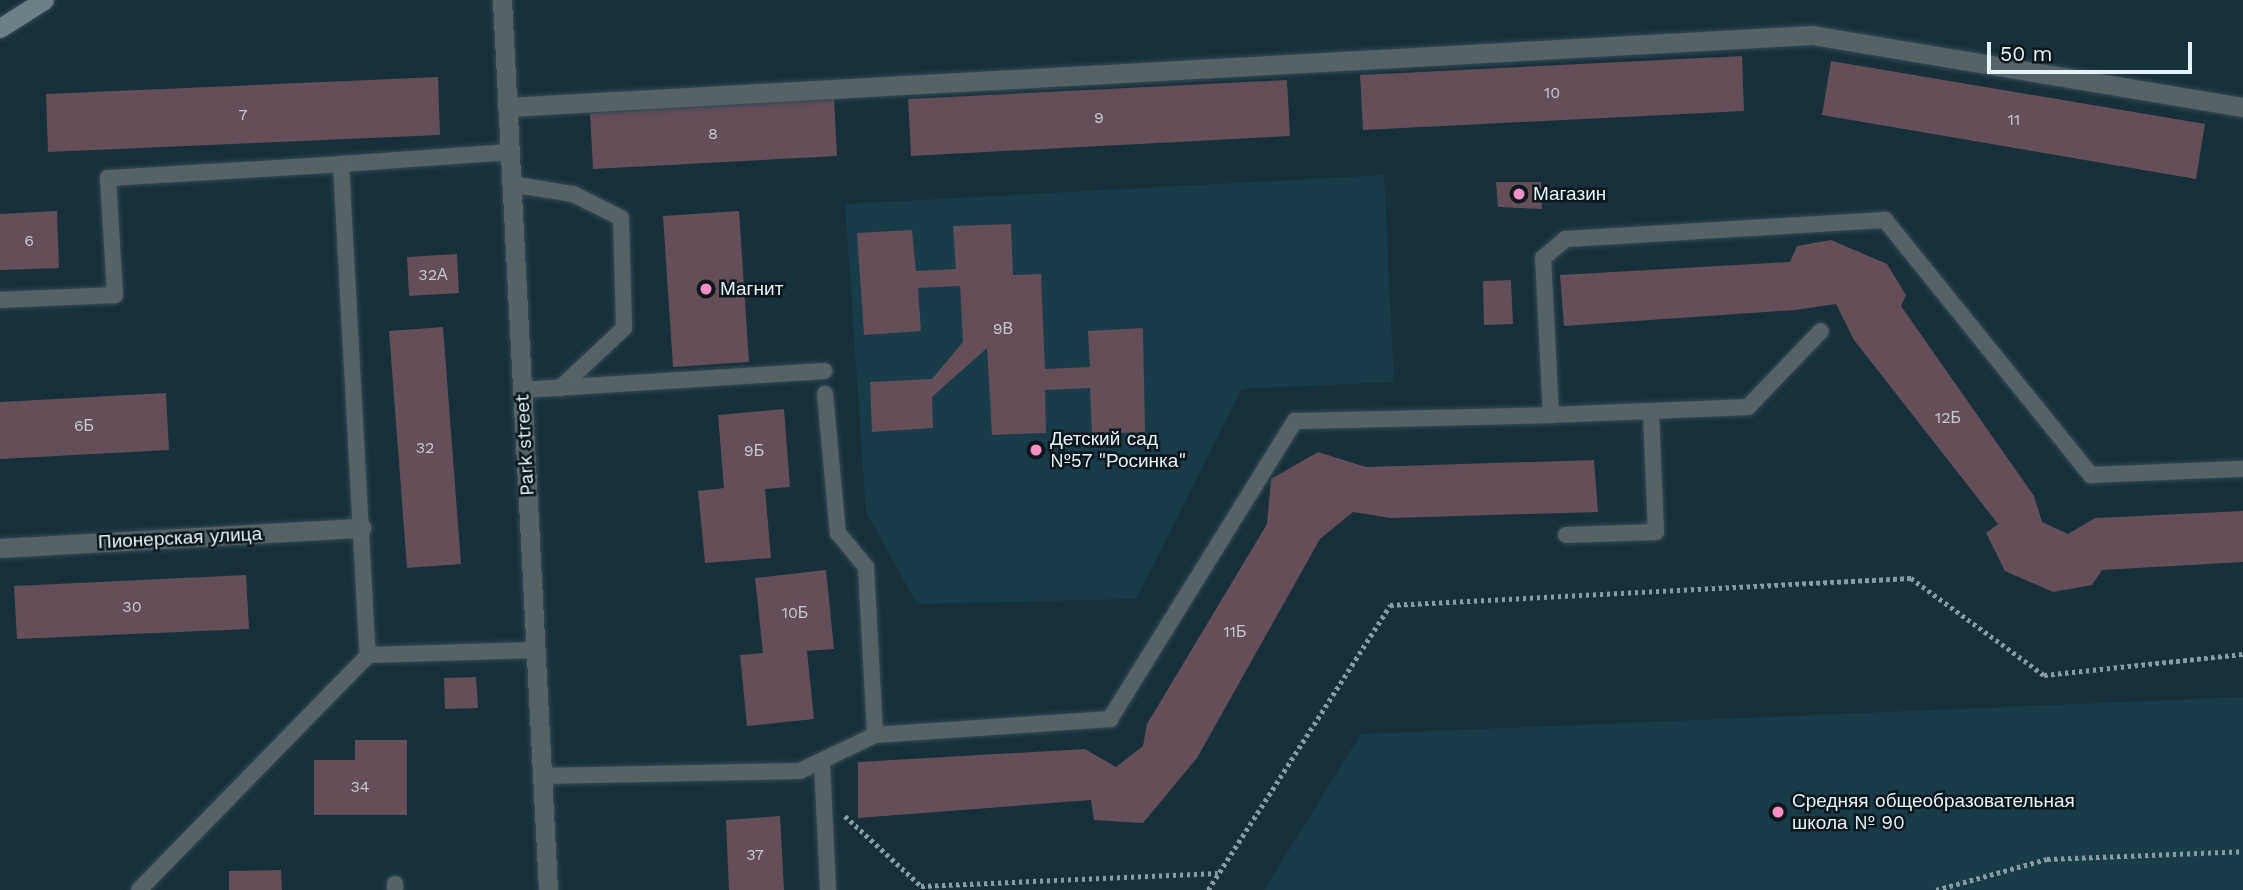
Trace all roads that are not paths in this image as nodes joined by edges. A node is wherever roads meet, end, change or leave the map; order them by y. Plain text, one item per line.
1 (44, 0) edge
2 (502, 0) edge
3 (0, 28) edge
4 (507, 107) junction
5 (2243, 107) edge
6 (510, 152) junction
7 (341, 164) junction
8 (511, 184) junction
9 (0, 300) edge
10 (1821, 331) dead end
11 (824, 371) dead end
12 (560, 388) junction
13 (522, 390) junction
14 (825, 394) dead end
15 (1651, 411) junction
16 (1551, 415) junction
17 (2243, 469) edge
18 (361, 528) junction
19 (1566, 535) dead end
20 (0, 548) edge
21 (536, 650) junction
22 (368, 656) junction
23 (875, 735) junction
24 (822, 762) junction
25 (542, 776) junction
26 (139, 890) edge
27 (548, 890) edge
28 (828, 890) edge

1 - 3 main road
2 - 4 street, Park street
4 - 5 street
4 - 6 street, Park street
6 - 7 lane
6 - 8 street, Park street
7 - 9 lane
7 - 18 lane
8 - 12 lane
8 - 13 street, Park street
10 - 15 lane
11 - 12 lane
12 - 13 lane
13 - 21 street, Park street
14 - 23 lane
15 - 16 lane
15 - 19 lane
16 - 17 lane
16 - 23 lane
18 - 20 street, Пионерская улица
18 - 22 lane
21 - 22 lane
21 - 25 street, Park street
22 - 26 lane
23 - 24 lane
24 - 25 lane
24 - 28 lane
25 - 27 street, Park street

